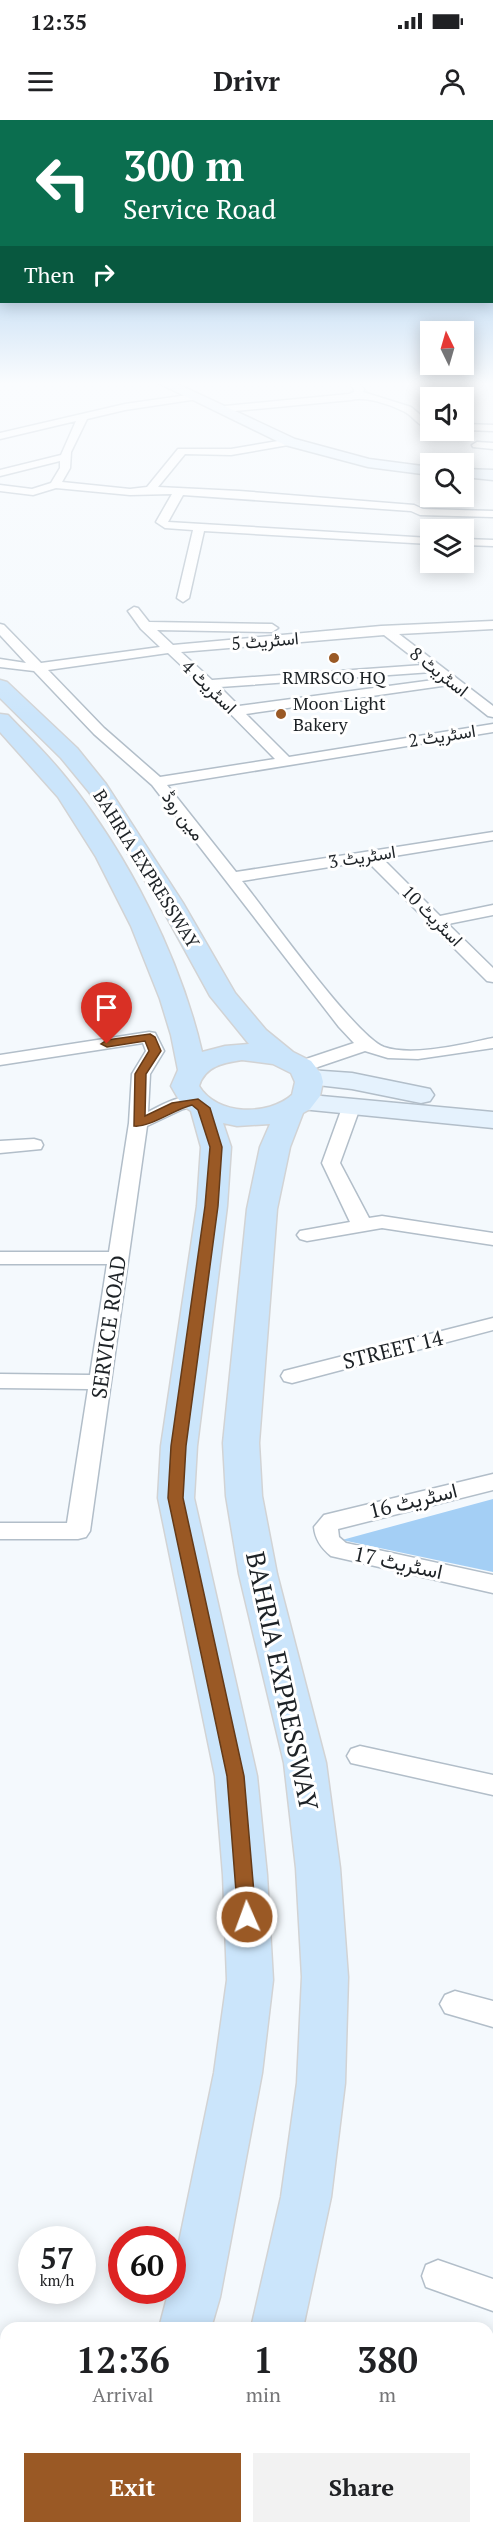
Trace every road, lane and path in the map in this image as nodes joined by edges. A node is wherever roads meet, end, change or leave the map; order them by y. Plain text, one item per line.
1 (178, 494) edge
2 (203, 494) edge
3 (493, 514) edge
4 (199, 528) junction
5 (420, 540) edge
6 (474, 542) edge
7 (493, 543) edge
8 (183, 598) dead end
9 (134, 611) dead end
10 (493, 625) edge
11 (145, 626) junction
12 (0, 628) edge
13 (386, 630) junction
14 (169, 649) junction
15 (0, 663) edge
16 (38, 667) junction
17 (435, 668) junction
18 (452, 681) junction
19 (209, 684) junction
20 (0, 686) edge
21 (234, 711) junction
22 (493, 713) edge
23 (0, 720) edge
24 (493, 728) edge
25 (285, 761) junction
26 (157, 782) junction
27 (493, 836) edge
28 (371, 856) junction
29 (230, 878) junction
30 (493, 910) edge
31 (437, 921) junction
32 (493, 954) edge
33 (475, 960) junction
34 (493, 977) edge
35 (493, 1043) edge
36 (367, 1044) junction
37 (0, 1060) edge
38 (192, 1070) junction
39 (296, 1083) junction
40 (493, 1104) edge
41 (199, 1105) junction
42 (352, 1105) junction
43 (493, 1120) edge
44 (138, 1123) junction
45 (34, 1145) dead end
46 (0, 1147) edge
47 (362, 1225) junction
48 (307, 1235) dead end
49 (493, 1239) edge
50 (119, 1257) junction
51 (0, 1258) edge
52 (493, 1324) edge
53 (292, 1376) dead end
54 (0, 1381) edge
55 (101, 1382) junction
56 (493, 1482) edge
57 (332, 1521) joint
58 (0, 1531) edge
59 (493, 1584) edge
60 (360, 1756) dead end
61 (493, 1785) edge
62 (455, 2004) dead end
63 (493, 2014) edge
64 (438, 2276) dead end
65 (493, 2295) edge
66 (187, 2322) edge
67 (278, 2322) edge

1 - 4 street
2 - 3 street
4 - 5 street
4 - 8 street
6 - 7 street
9 - 11 street, اسٹریٹ 4
10 - 13 street, اسٹریٹ 5
11 - 13 street
11 - 14 street, اسٹریٹ 4
12 - 16 street, مین روڈ
13 - 14 street, اسٹریٹ 5
13 - 17 street, اسٹریٹ 8
14 - 16 street, اسٹریٹ 5
14 - 19 street, اسٹریٹ 4
15 - 16 street, اسٹریٹ 5
16 - 26 street, مین روڈ
17 - 18 street, اسٹریٹ 8
17 - 19 street
18 - 21 street
18 - 22 street, اسٹریٹ 8
19 - 21 street, اسٹریٹ 4
20 - 39 main road, BAHRIA EXPRESSWAY
21 - 25 street, اسٹریٹ 4
23 - 38 main road, BAHRIA EXPRESSWAY
24 - 25 street, اسٹریٹ 2
25 - 26 street, اسٹریٹ 2
26 - 29 street, مین روڈ
27 - 28 street, اسٹریٹ 3
28 - 29 street, اسٹریٹ 3
28 - 31 street, اسٹریٹ 10
29 - 36 street, مین روڈ
30 - 31 street
31 - 33 street, اسٹریٹ 10
32 - 33 street
33 - 34 street, اسٹریٹ 10
35 - 36 street
36 - 39 street
37 - 44 street, SERVICE ROAD
38 - 39 main road
38 - 41 main road, BAHRIA EXPRESSWAY
39 - 40 street
39 - 41 main road
39 - 42 street
39 - 67 main road, BAHRIA EXPRESSWAY
41 - 44 street
41 - 66 main road
42 - 43 street
42 - 47 street
44 - 50 street, SERVICE ROAD
45 - 46 street
47 - 48 street
47 - 49 street
50 - 51 street
50 - 55 street, SERVICE ROAD
52 - 53 street, STREET 14
54 - 55 street
55 - 58 street, SERVICE ROAD
56 - 57 street, اسٹریٹ 16
57 - 59 street, اسٹریٹ 17
60 - 61 street
62 - 63 street
64 - 65 street

